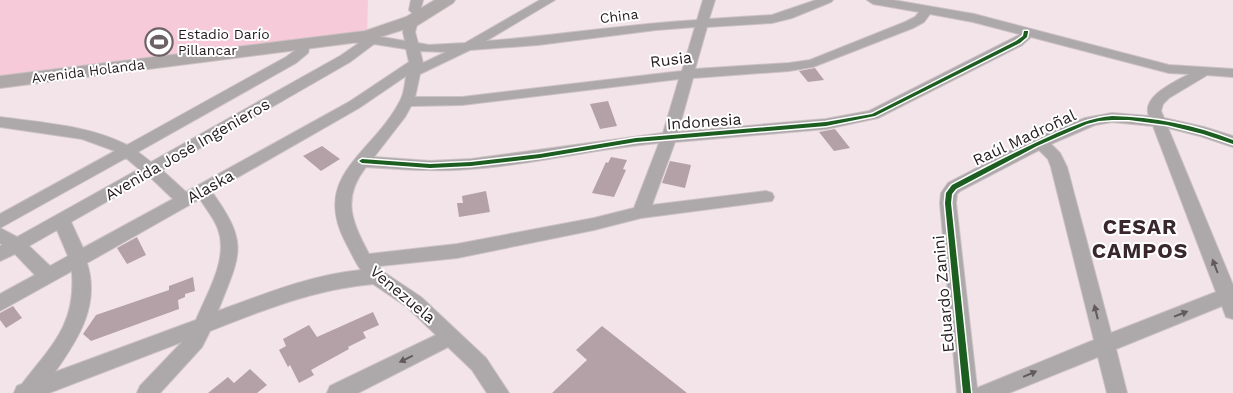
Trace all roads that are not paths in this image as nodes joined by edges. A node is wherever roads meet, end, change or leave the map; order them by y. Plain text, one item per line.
1 (447, 0) edge
2 (549, 0) edge
3 (709, 0) edge
4 (827, 0) edge
5 (872, 0) edge
6 (925, 10) junction
7 (418, 12) edge
8 (704, 23) junction
9 (1026, 32) junction
10 (350, 38) junction
11 (371, 40) junction
12 (304, 44) junction
13 (470, 45) junction
14 (414, 61) junction
15 (1154, 65) junction
16 (1205, 72) junction
17 (1233, 73) edge
18 (688, 74) junction
19 (0, 82) edge
20 (1179, 86) junction
21 (407, 102) junction
22 (0, 122) edge
23 (1159, 123) junction
24 (669, 137) junction
25 (1040, 142) junction
26 (1233, 142) edge
27 (126, 150) junction
28 (362, 161) junction
29 (149, 169) junction
30 (202, 190) junction
31 (949, 193) joint
32 (766, 197) dead end
33 (184, 200) junction
34 (641, 212) junction
35 (62, 221) junction
36 (0, 222) edge
37 (0, 235) edge
38 (17, 245) junction
39 (0, 254) edge
40 (79, 258) junction
41 (370, 268) junction
42 (48, 276) junction
43 (1231, 300) edge
44 (0, 303) edge
45 (203, 325) junction
46 (450, 337) junction
47 (1104, 344) junction
48 (27, 392) edge
49 (146, 393) edge
50 (337, 393) edge
51 (499, 393) edge
52 (966, 393) edge
53 (985, 393) edge
54 (1117, 393) edge

1 - 7 street
2 - 13 street, Alaska
3 - 8 street
4 - 8 street, China
5 - 6 street
6 - 9 street
6 - 18 street, Rusia
7 - 10 street, Avenida Holanda
7 - 14 street, Venezuela
8 - 13 street, China
8 - 18 street
9 - 15 street
9 - 24 street, Indonesia
10 - 11 street
10 - 12 street, Avenida Holanda
11 - 14 street
11 - 29 street, Avenida José Ingenieros
12 - 19 street, Avenida Holanda
12 - 27 street
13 - 14 street, Alaska
13 - 14 street, China
14 - 21 street, Venezuela
14 - 30 street, Alaska
15 - 16 street
15 - 20 street
16 - 17 street
16 - 20 street
18 - 21 street, Rusia
18 - 24 street
20 - 23 street
21 - 28 street, Venezuela
22 - 27 street
23 - 25 street, Raúl Madroñal
23 - 26 street, Raúl Madroñal
43 -> 23 street
24 - 28 street, Indonesia
24 - 34 street
25 - 31 street, Raúl Madroñal
47 -> 25 street
27 - 29 street
27 - 36 street
28 - 41 street, Venezuela
29 - 33 street
29 - 35 street, Avenida José Ingenieros
30 - 33 street, Alaska
30 - 45 street
31 - 52 street, Eduardo Zanini
32 - 34 street
33 - 40 street, Alaska
34 - 41 street
35 - 38 street, Avenida José Ingenieros
35 - 40 street
37 - 38 street
38 - 39 street, Avenida José Ingenieros
38 - 42 street
40 - 42 street, Alaska
40 - 48 street
41 - 45 street
41 - 46 street, Venezuela
42 - 44 street, Alaska
47 -> 43 street
45 - 48 street
45 - 49 street
46 -> 50 street
46 - 51 street, Venezuela
53 -> 47 street
47 - 54 street

